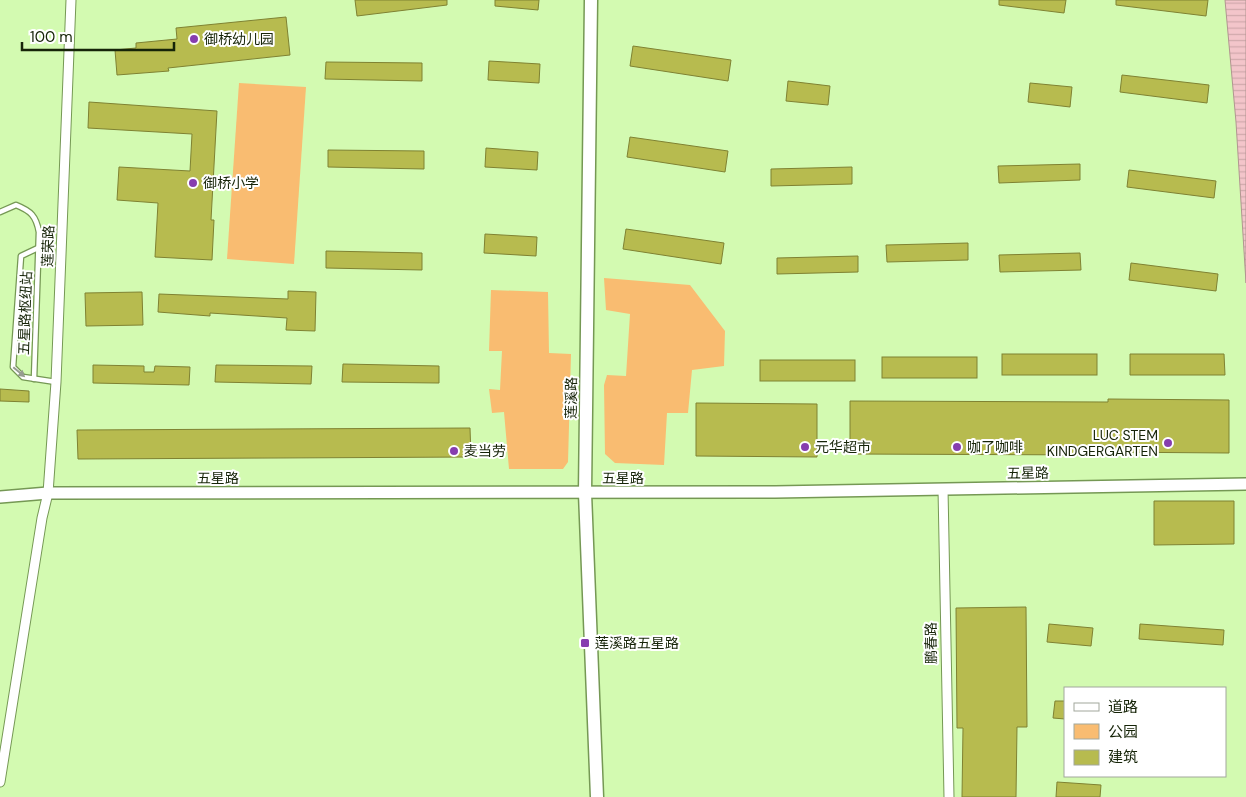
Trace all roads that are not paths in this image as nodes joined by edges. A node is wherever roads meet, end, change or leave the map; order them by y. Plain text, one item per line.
1 (71, 0) edge
2 (591, 0) edge
3 (0, 212) edge
4 (38, 248) junction
5 (34, 379) junction
6 (56, 382) junction
7 (1246, 484) edge
8 (943, 489) junction
9 (585, 493) junction
10 (48, 494) junction
11 (0, 497) edge
12 (0, 782) edge
13 (597, 797) edge
14 (949, 797) edge

1 - 6 street, 莲荣路
2 - 9 main road, 莲溪路
3 - 4 lane, 五星路枢纽站
4 - 5 lane, 五星路枢纽站
4 -> 5 lane, 五星路枢纽站
5 - 6 lane, 五星路枢纽站
6 - 10 street, 莲荣路
7 - 8 street, 五星路
8 - 9 street, 五星路
8 - 14 street, 鹏春路
9 - 10 street, 五星路
9 - 13 main road, 莲溪路
10 - 11 street, 五星路
10 - 12 street, 莲荣路

